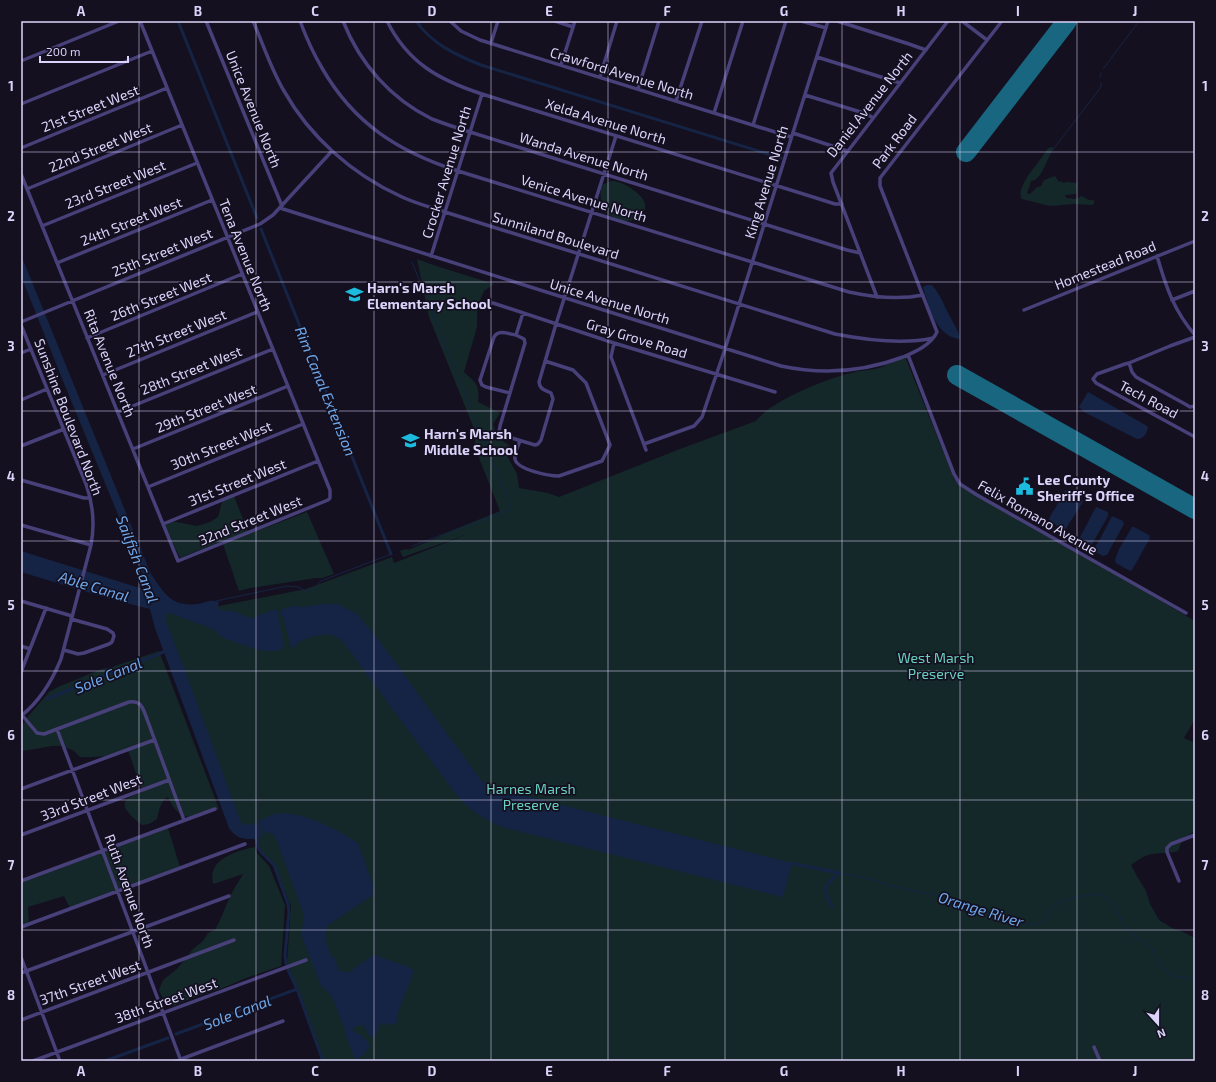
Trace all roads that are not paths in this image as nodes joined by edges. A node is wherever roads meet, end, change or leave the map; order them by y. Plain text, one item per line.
1 (119, 21) edge
2 (140, 21) edge
3 (206, 21) edge
4 (253, 21) edge
5 (300, 21) edge
6 (343, 21) edge
7 (387, 21) edge
8 (450, 21) edge
9 (498, 21) edge
10 (555, 21) edge
11 (575, 21) edge
12 (617, 21) edge
13 (659, 21) edge
14 (702, 21) edge
15 (743, 21) edge
16 (786, 21) edge
17 (801, 21) edge
18 (828, 21) edge
19 (836, 21) edge
20 (948, 21) edge
21 (962, 21) edge
22 (1002, 21) edge
23 (573, 27) junction
24 (826, 28) junction
25 (987, 40) junction
26 (491, 43) junction
27 (926, 50) junction
28 (152, 51) junction
29 (817, 57) junction
30 (21, 61) edge
31 (561, 65) junction
32 (600, 77) junction
33 (900, 83) junction
34 (167, 88) junction
35 (638, 89) junction
36 (482, 94) junction
37 (805, 95) junction
38 (676, 101) junction
39 (21, 104) edge
40 (714, 113) junction
41 (873, 118) junction
42 (182, 125) junction
43 (753, 126) junction
44 (470, 132) junction
45 (792, 135) junction
46 (616, 136) junction
47 (21, 148) edge
48 (332, 151) junction
49 (847, 151) junction
50 (197, 163) junction
51 (458, 171) junction
52 (21, 174) edge
53 (605, 174) junction
54 (776, 186) junction
55 (27, 189) junction
56 (212, 200) junction
57 (842, 204) junction
58 (281, 207) junction
59 (445, 212) junction
60 (592, 212) junction
61 (764, 224) junction
62 (42, 226) junction
63 (228, 237) junction
64 (1195, 241) edge
65 (860, 253) junction
66 (579, 254) junction
67 (431, 256) junction
68 (1157, 256) junction
69 (752, 262) junction
70 (57, 263) junction
71 (242, 274) junction
72 (1195, 291) edge
73 (923, 295) junction
74 (877, 297) junction
75 (565, 299) junction
76 (72, 300) junction
77 (1172, 300) junction
78 (493, 303) dead end
79 (739, 304) junction
80 (1024, 310) dead end
81 (258, 312) junction
82 (523, 313) junction
83 (21, 323) edge
84 (556, 324) junction
85 (516, 336) junction
86 (1195, 336) edge
87 (88, 338) junction
88 (934, 338) junction
89 (914, 340) junction
90 (614, 343) junction
91 (31, 349) junction
92 (273, 349) junction
93 (725, 349) junction
94 (917, 350) junction
95 (21, 353) edge
96 (908, 355) junction
97 (545, 361) junction
98 (1129, 363) junction
99 (717, 374) junction
100 (103, 375) junction
101 (288, 386) junction
102 (47, 389) junction
103 (775, 392) dead end
104 (510, 393) junction
105 (21, 400) edge
106 (1195, 406) edge
107 (118, 412) junction
108 (303, 424) junction
109 (64, 429) junction
110 (1195, 437) edge
111 (520, 441) junction
112 (644, 444) junction
113 (21, 446) edge
114 (133, 449) junction
115 (646, 450) dead end
116 (318, 461) junction
117 (21, 480) edge
118 (148, 486) junction
119 (90, 498) junction
120 (330, 498) joint
121 (163, 524) junction
122 (21, 525) edge
123 (91, 545) junction
124 (178, 561) joint
125 (21, 602) edge
126 (46, 608) junction
127 (1186, 613) dead end
128 (72, 618) junction
129 (21, 646) edge
130 (30, 649) junction
131 (64, 650) junction
132 (21, 672) edge
133 (22, 716) edge
134 (57, 729) junction
135 (154, 740) junction
136 (73, 770) junction
137 (169, 780) junction
138 (21, 789) edge
139 (215, 809) dead end
140 (88, 810) junction
141 (184, 820) junction
142 (21, 835) edge
143 (1195, 835) edge
144 (245, 844) dead end
145 (103, 851) junction
146 (21, 881) edge
147 (1179, 881) dead end
148 (118, 891) junction
149 (229, 896) dead end
150 (21, 927) edge
151 (133, 932) junction
152 (234, 940) dead end
153 (21, 957) edge
154 (306, 960) dead end
155 (26, 971) junction
156 (148, 972) junction
157 (21, 973) edge
158 (42, 1012) junction
159 (163, 1013) junction
160 (21, 1020) edge
161 (283, 1021) dead end
162 (1094, 1047) dead end
163 (57, 1053) junction
164 (179, 1060) edge
165 (33, 1061) edge
166 (60, 1061) edge
167 (1100, 1061) edge

1 - 30 street
2 - 28 street, Tena Avenue North
3 - 58 street, Unice Avenue North
4 - 48 street, Sunniland Boulevard
5 - 51 street, Venice Avenue North
6 - 44 street, Wanda Avenue North
7 - 36 street, Xelda Avenue North
8 - 26 street, Crawford Avenue North
9 - 26 street
10 - 23 street
11 - 23 street
12 - 32 street
13 - 35 street
14 - 38 street
15 - 40 street
16 - 43 street
17 - 24 street
18 - 24 street, King Avenue North
19 - 27 street
20 - 27 street, Daniel Avenue North
21 - 25 street
22 - 25 street, Park Road
23 - 31 street
24 - 29 street, King Avenue North
25 - 73 street, Park Road
26 - 31 street, Crawford Avenue North
27 - 33 street, Daniel Avenue North
28 - 34 street, Tena Avenue North
28 - 39 street
29 - 33 street
29 - 37 street, King Avenue North
31 - 32 street, Crawford Avenue North
32 - 35 street, Crawford Avenue North
33 - 41 street, Daniel Avenue North
34 - 42 street, Tena Avenue North
34 - 47 street, 21st Street West
35 - 38 street, Crawford Avenue North
36 - 44 street, Crocker Avenue North
36 - 46 street, Xelda Avenue North
37 - 41 street
37 - 45 street, King Avenue North
38 - 40 street, Crawford Avenue North
40 - 43 street, Crawford Avenue North
41 - 49 street, Daniel Avenue North
42 - 50 street, Tena Avenue North
42 - 55 street, 22nd Street West
43 - 45 street, Crawford Avenue North
44 - 51 street, Crocker Avenue North
44 - 53 street, Wanda Avenue North
45 - 49 street, Crawford Avenue North
45 - 54 street, King Avenue North
46 - 53 street
46 - 54 street, Xelda Avenue North
48 - 58 street, 25th Street West
48 - 59 street, Sunniland Boulevard
49 - 57 street, Daniel Avenue North
50 - 56 street, Tena Avenue North
50 - 62 street, 23rd Street West
51 - 59 street, Crocker Avenue North
51 - 60 street, Venice Avenue North
52 - 55 street, Rita Avenue North
53 - 60 street
53 - 61 street, Wanda Avenue North
54 - 57 street, Xelda Avenue North
54 - 61 street, King Avenue North
55 - 62 street, Rita Avenue North
56 - 63 street, Tena Avenue North
56 - 70 street, 24th Street West
57 - 65 street, Daniel Avenue North
58 - 63 street, 25th Street West
58 - 67 street, Unice Avenue North
59 - 66 street, Sunniland Boulevard
59 - 67 street, Crocker Avenue North
60 - 66 street
60 - 69 street, Venice Avenue North
61 - 65 street, Wanda Avenue North
61 - 69 street, King Avenue North
62 - 70 street, Rita Avenue North
63 - 71 street, Tena Avenue North
63 - 76 street, 25th Street West
64 - 68 street, Homestead Road
65 - 74 street, Daniel Avenue North
66 - 75 street
66 - 79 street, Sunniland Boulevard
67 - 75 street, Unice Avenue North
68 - 77 street
68 - 80 street, Homestead Road
69 - 74 street, Venice Avenue North
69 - 79 street, King Avenue North
70 - 76 street, Rita Avenue North
71 - 81 street, Tena Avenue North
71 - 87 street, 26th Street West
72 - 77 street
73 - 74 street, Venice Avenue North
73 - 88 street, Park Road
75 - 84 street
75 - 93 street, Unice Avenue North
76 - 83 street, 25th Street West
76 - 87 street, Rita Avenue North
77 - 86 street
78 - 82 street, Gray Grove Road
79 - 89 street, Sunniland Boulevard
79 - 93 street, King Avenue North
81 - 92 street, Tena Avenue North
81 - 100 street, 27th Street West
82 - 84 street, Gray Grove Road
82 - 85 street
83 - 91 street, Sunshine Boulevard North
84 - 90 street, Gray Grove Road
84 - 97 street
85 - 104 street
85 - 104 street
86 - 98 street
87 - 100 street, Rita Avenue North
88 - 89 street, Sunniland Boulevard
88 - 94 street, Unice Avenue North
89 - 94 street
90 - 99 street, Gray Grove Road
90 - 112 street
91 - 95 street
91 - 102 street, Sunshine Boulevard North
92 - 101 street, Tena Avenue North
92 - 107 street, 28th Street West
93 - 96 street, Unice Avenue North
93 - 99 street, King Avenue North
94 - 96 street, Unice Avenue North
96 - 127 street, Felix Romano Avenue
97 - 111 street
97 - 111 street
98 - 106 street
98 - 110 street, Tech Road
99 - 103 street, Gray Grove Road
99 - 112 street, King Avenue North
100 - 107 street, Rita Avenue North
101 - 108 street, Tena Avenue North
101 - 114 street, 29th Street West
102 - 105 street
102 - 109 street, Sunshine Boulevard North
104 - 111 street
107 - 114 street, Rita Avenue North
108 - 116 street, Tena Avenue North
108 - 118 street, 30th Street West
109 - 113 street
109 - 119 street, Sunshine Boulevard North
112 - 115 street
114 - 118 street, Rita Avenue North
116 - 120 street, Tena Avenue North
116 - 121 street, 31st Street West
117 - 119 street
118 - 121 street, Rita Avenue North
119 - 123 street, Sunshine Boulevard North
120 - 124 street, 32nd Street West
121 - 124 street, Rita Avenue North
122 - 123 street
123 - 128 street, Sunshine Boulevard North
125 - 126 street
126 - 128 street
126 - 130 street
128 - 131 street, Sunshine Boulevard North
128 - 131 street
129 - 130 street
130 - 132 street
131 - 133 street, Sunshine Boulevard North
133 - 134 street
134 - 135 street
134 - 136 street, Ruth Avenue North
135 - 136 street
135 - 137 street
136 - 138 street
136 - 140 street, Ruth Avenue North
137 - 140 street, 33rd Street West
137 - 141 street
139 - 141 street
140 - 142 street, 33rd Street West
140 - 145 street, Ruth Avenue North
141 - 145 street
143 - 147 street
144 - 148 street
145 - 146 street
145 - 148 street, Ruth Avenue North
148 - 150 street
148 - 151 street, Ruth Avenue North
149 - 151 street
151 - 155 street
151 - 156 street, Ruth Avenue North
152 - 156 street, 37th Street West
153 - 155 street
154 - 159 street, 38th Street West
155 - 157 street
155 - 158 street
156 - 158 street, 37th Street West
156 - 159 street, Ruth Avenue North
158 - 160 street, 37th Street West
158 - 163 street
159 - 163 street, 38th Street West
159 - 164 street, Ruth Avenue North
161 - 164 street
162 - 167 street
163 - 165 street, 38th Street West
163 - 166 street

